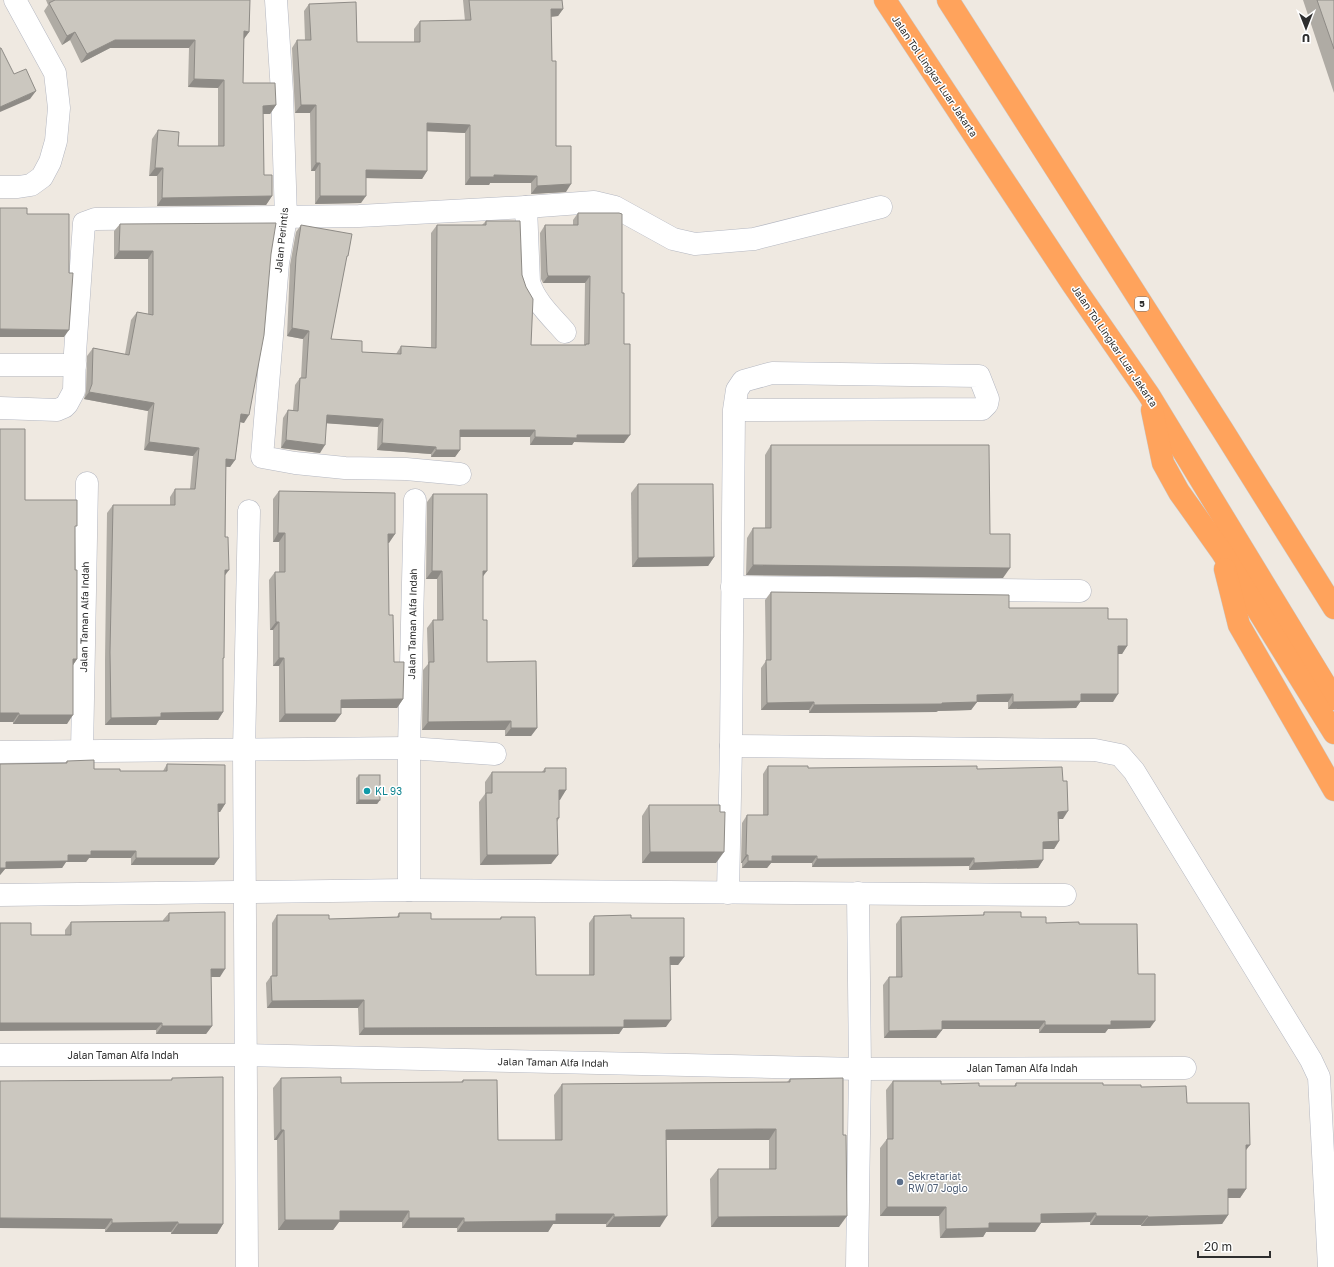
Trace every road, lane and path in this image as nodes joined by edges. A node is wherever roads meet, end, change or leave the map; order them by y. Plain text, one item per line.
1 (15, 0) edge
2 (276, 0) edge
3 (885, 0) edge
4 (948, 0) edge
5 (0, 188) edge
6 (526, 207) junction
7 (881, 207) dead end
8 (286, 218) junction
9 (565, 332) dead end
10 (0, 365) edge
11 (75, 365) junction
12 (1149, 395) junction
13 (0, 408) edge
14 (734, 410) junction
15 (460, 474) dead end
16 (87, 482) dead end
17 (415, 500) dead end
18 (249, 511) dead end
19 (1221, 550) junction
20 (732, 587) junction
21 (1080, 591) dead end
22 (1334, 608) edge
23 (1334, 699) edge
24 (1334, 733) edge
25 (731, 746) junction
26 (409, 748) junction
27 (244, 750) junction
28 (0, 752) edge
29 (82, 752) junction
30 (496, 754) dead end
31 (1334, 790) edge
32 (409, 890) junction
33 (244, 892) junction
34 (728, 893) junction
35 (858, 893) junction
36 (0, 895) edge
37 (1065, 895) dead end
38 (0, 1055) edge
39 (245, 1055) junction
40 (1185, 1068) dead end
41 (860, 1069) junction
42 (247, 1267) edge
43 (857, 1267) edge
44 (1329, 1267) edge

1 - 5 street
2 - 8 street, Jalan Perintis
3 - 12 highway, Jalan Tol Lingkar Luar Jakarta
4 - 22 highway, 5
6 - 7 street
6 - 8 street
6 - 9 street
8 - 11 street
8 - 15 street, Jalan Perintis
10 - 11 street
11 - 13 street
12 - 19 highway
12 - 23 highway, Jalan Tol Lingkar Luar Jakarta
14 - 14 street
14 - 20 street
16 - 29 street, Jalan Taman Alfa Indah
17 - 26 street, Jalan Taman Alfa Indah
18 - 27 street
19 - 24 highway
19 - 31 highway
20 - 21 street
20 - 25 street
25 - 34 street
25 - 44 street
26 - 27 street
26 - 30 street
26 - 32 street, Jalan Taman Alfa Indah
27 - 29 street
27 - 33 street
28 - 29 street
32 - 33 street
32 - 34 street
33 - 36 street
33 - 39 street
34 - 35 street
35 - 37 street
35 - 41 street
38 - 39 street, Jalan Taman Alfa Indah
39 - 41 street, Jalan Taman Alfa Indah
39 - 42 street
40 - 41 street, Jalan Taman Alfa Indah
41 - 43 street

